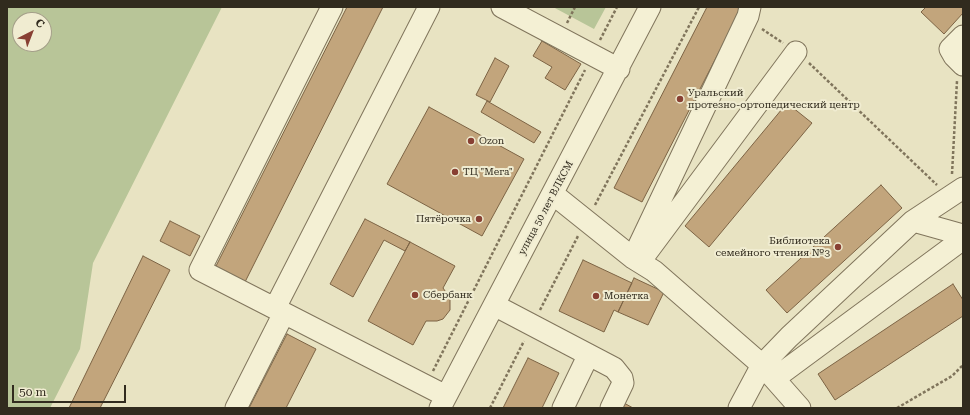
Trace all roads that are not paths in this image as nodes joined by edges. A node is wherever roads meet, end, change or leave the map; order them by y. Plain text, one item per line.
1 (332, 7) edge
2 (429, 7) edge
3 (502, 7) edge
4 (650, 7) edge
5 (750, 7) edge
6 (963, 36) edge
7 (796, 52) road end
8 (961, 63) edge
9 (619, 68) junction
10 (957, 192) edge
11 (553, 194) junction
12 (913, 220) junction
13 (963, 235) edge
14 (963, 239) edge
15 (636, 260) junction
16 (494, 305) junction
17 (279, 310) junction
18 (588, 356) junction
19 (769, 372) junction
20 (443, 402) edge
21 (236, 408) edge
22 (563, 408) edge
23 (611, 408) edge
24 (739, 408) edge
25 (800, 408) edge

1 - 17 street
2 - 17 street
3 - 9 street
4 - 9 street, улица 50 лет ВЛКСМ
5 - 15 street
6 - 8 street
7 - 15 street
9 - 11 street, улица 50 лет ВЛКСМ
10 - 12 street
11 - 15 street
11 - 16 street, улица 50 лет ВЛКСМ
12 - 13 street
12 - 19 street
14 - 19 street
15 - 19 street
16 - 18 street
16 - 20 street, улица 50 лет ВЛКСМ
17 - 20 street
17 - 21 street
18 - 22 street
18 - 23 street
19 - 24 street
19 - 25 street

